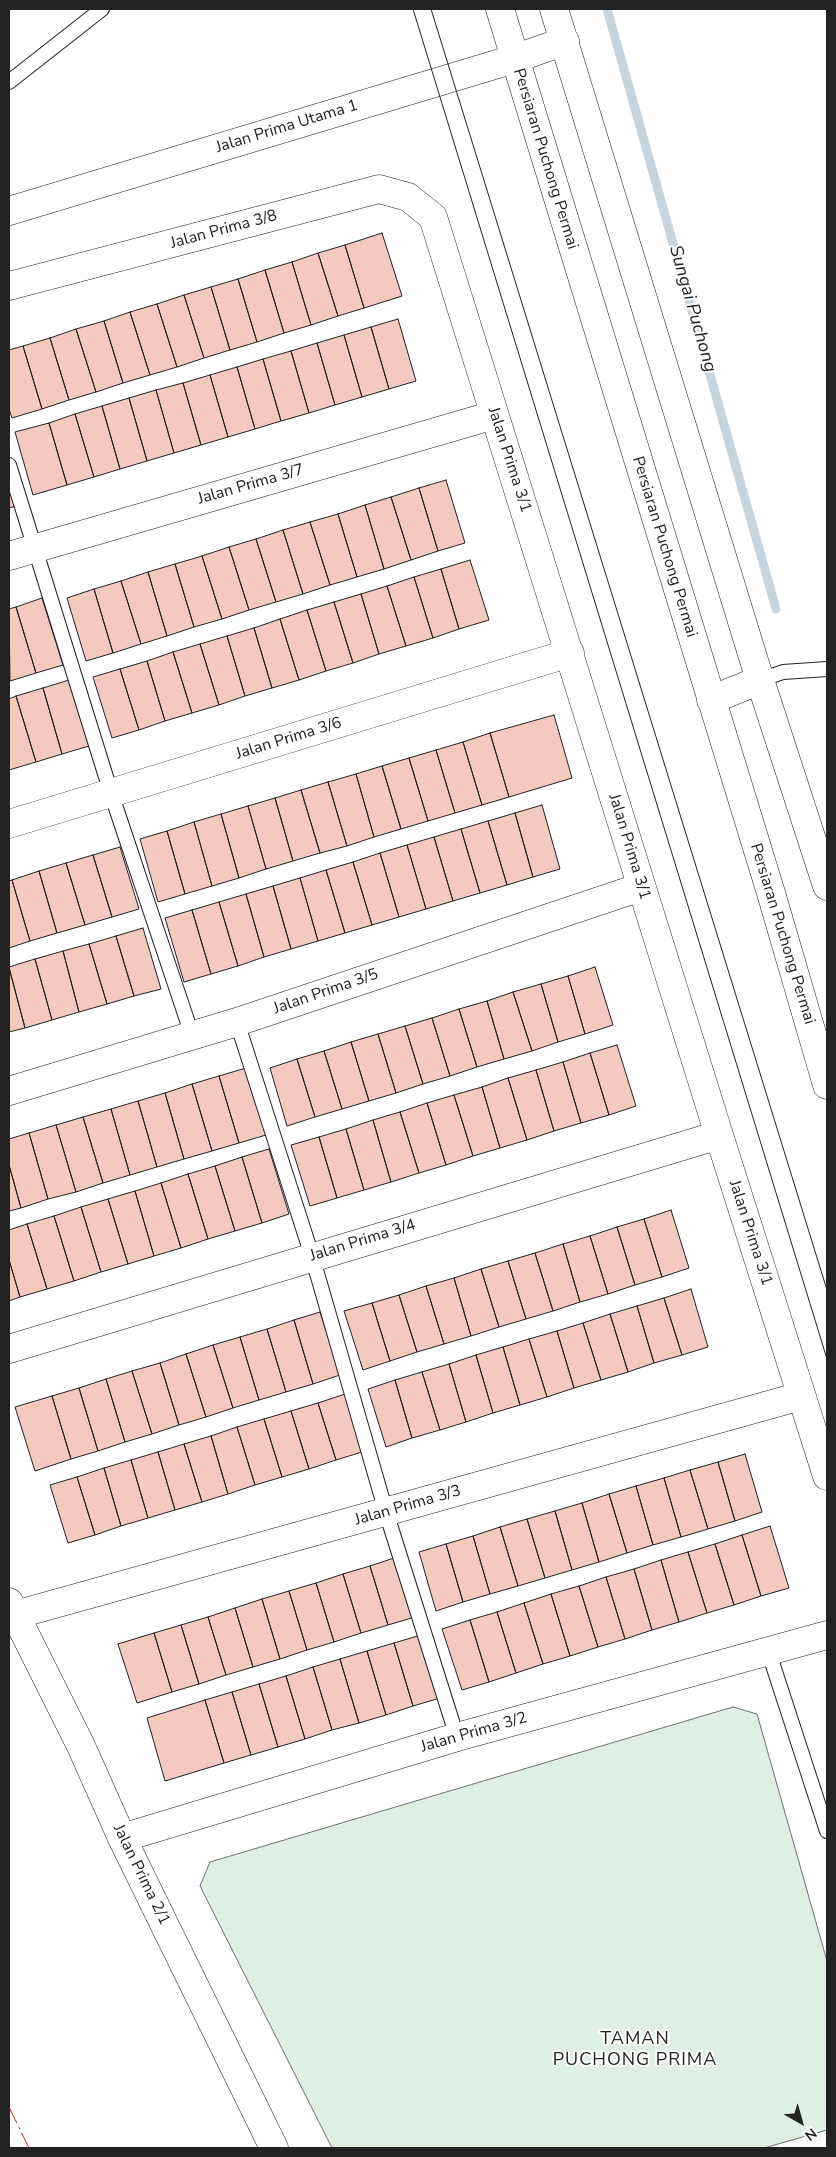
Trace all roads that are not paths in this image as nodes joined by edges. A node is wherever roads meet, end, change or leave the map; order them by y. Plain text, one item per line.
1 (102, 9) edge
2 (500, 9) edge
3 (554, 9) edge
4 (565, 41) junction
5 (514, 58) junction
6 (9, 82) edge
7 (9, 211) edge
8 (433, 217) joint
9 (9, 286) edge
10 (494, 415) junction
11 (9, 465) edge
12 (21, 552) edge
13 (570, 653) junction
14 (827, 669) edge
15 (760, 680) junction
16 (711, 700) junction
17 (111, 793) junction
18 (9, 824) edge
19 (827, 886) edge
20 (641, 887) junction
21 (237, 1022) junction
22 (192, 1035) junction
23 (827, 1085) edge
24 (9, 1091) edge
25 (719, 1135) junction
26 (312, 1256) junction
27 (9, 1349) edge
28 (801, 1396) junction
29 (827, 1476) edge
30 (386, 1512) junction
31 (12, 1608) edge
32 (827, 1635) edge
33 (769, 1653) junction
34 (457, 1737) junction
35 (827, 1831) edge
36 (122, 1838) junction
37 (270, 2146) edge

1 - 6 lane
2 - 5 street, Persiaran Puchong Permai
3 - 4 street
4 - 5 street, Jalan Prima Utama 1
4 - 15 street
5 - 7 street, Jalan Prima Utama 1
5 - 16 street, Persiaran Puchong Permai
8 - 9 street, Jalan Prima 3/8
8 - 10 street, Jalan Prima 3/1
10 - 12 street, Jalan Prima 3/7
10 - 13 street, Jalan Prima 3/1
11 - 12 lane
12 - 17 lane
13 - 17 street, Jalan Prima 3/6
13 - 20 street, Jalan Prima 3/1
14 - 15 lane
15 - 16 street
15 - 19 street
16 - 23 street, Persiaran Puchong Permai
17 - 18 street, Jalan Prima 3/6
17 - 22 lane
20 - 21 street, Jalan Prima 3/5
20 - 25 street, Jalan Prima 3/1
21 - 22 street, Jalan Prima 3/5
21 - 26 lane
22 - 24 street, Jalan Prima 3/5
25 - 26 street, Jalan Prima 3/4
25 - 28 street, Jalan Prima 3/1
26 - 27 street, Jalan Prima 3/4
26 - 30 lane
28 - 29 street, Jalan Prima 3/1
28 - 30 street, Jalan Prima 3/3
30 - 31 street, Jalan Prima 3/3
30 - 34 lane
31 - 36 street, Jalan Prima 2/1
32 - 33 street, Jalan Prima 3/2
33 - 34 street, Jalan Prima 3/2
33 - 35 lane
34 - 36 street, Jalan Prima 3/2
36 - 37 street, Jalan Prima 2/1

